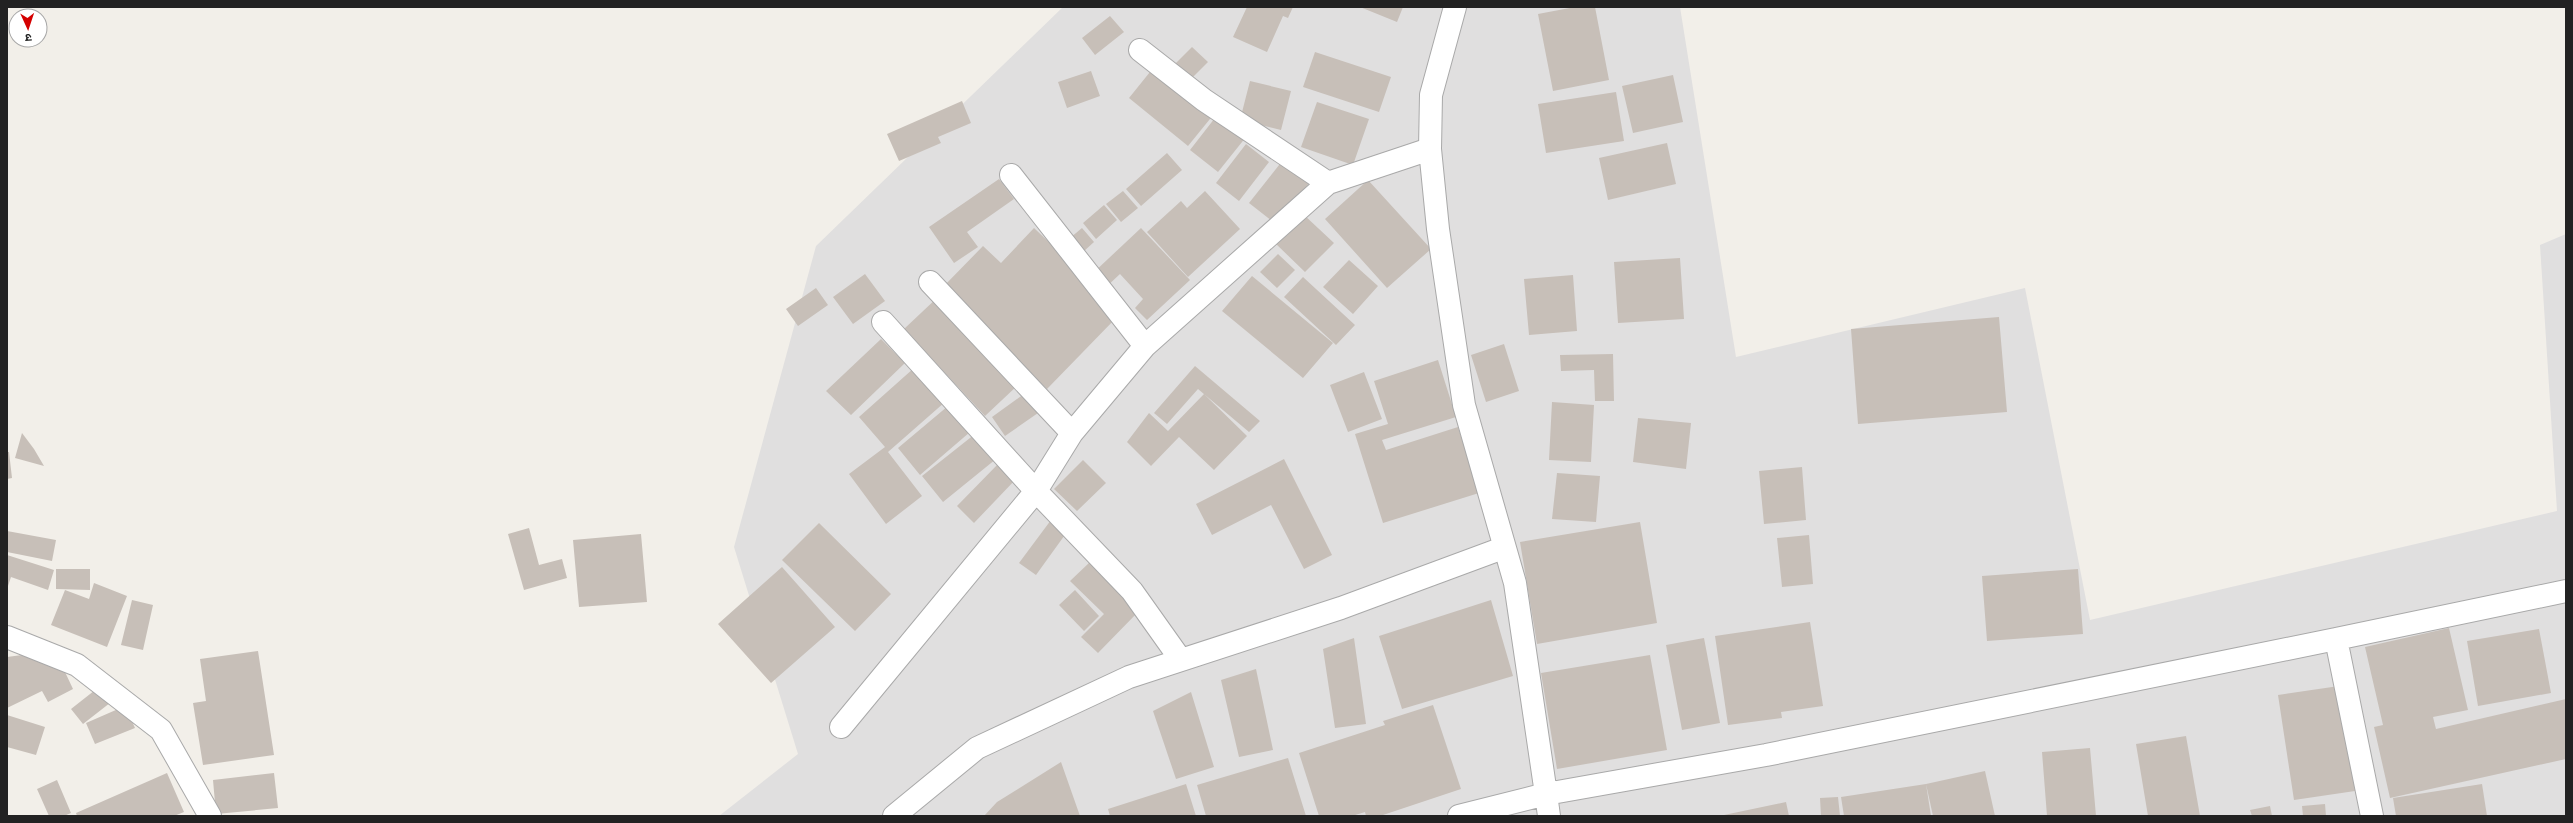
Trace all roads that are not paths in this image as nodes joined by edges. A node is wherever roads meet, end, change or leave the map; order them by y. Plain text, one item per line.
1 (1455, 7) edge
2 (1140, 50) dead end
3 (1430, 149) junction
4 (1011, 175) dead end
5 (1328, 183) junction
6 (930, 282) dead end
7 (883, 322) dead end
8 (1145, 346) junction
9 (1072, 433) junction
10 (1036, 491) junction
11 (1503, 548) junction
12 (2566, 590) edge
13 (7, 637) edge
14 (2336, 639) junction
15 (1181, 660) junction
16 (841, 727) dead end
17 (1546, 794) junction
18 (210, 816) edge
19 (894, 816) edge
20 (1459, 816) edge
21 (1550, 816) edge
22 (2372, 816) edge

1 - 3 street
2 - 5 street
3 - 5 street
3 - 11 street
4 - 8 street
5 - 8 street
6 - 9 street
7 - 10 street
8 - 9 street
9 - 10 street
10 - 15 street
10 - 16 street
11 - 15 street
11 - 17 street
12 - 14 street
13 - 18 street
14 - 17 street
14 - 22 street
15 - 19 street
17 - 20 street
17 - 21 street

